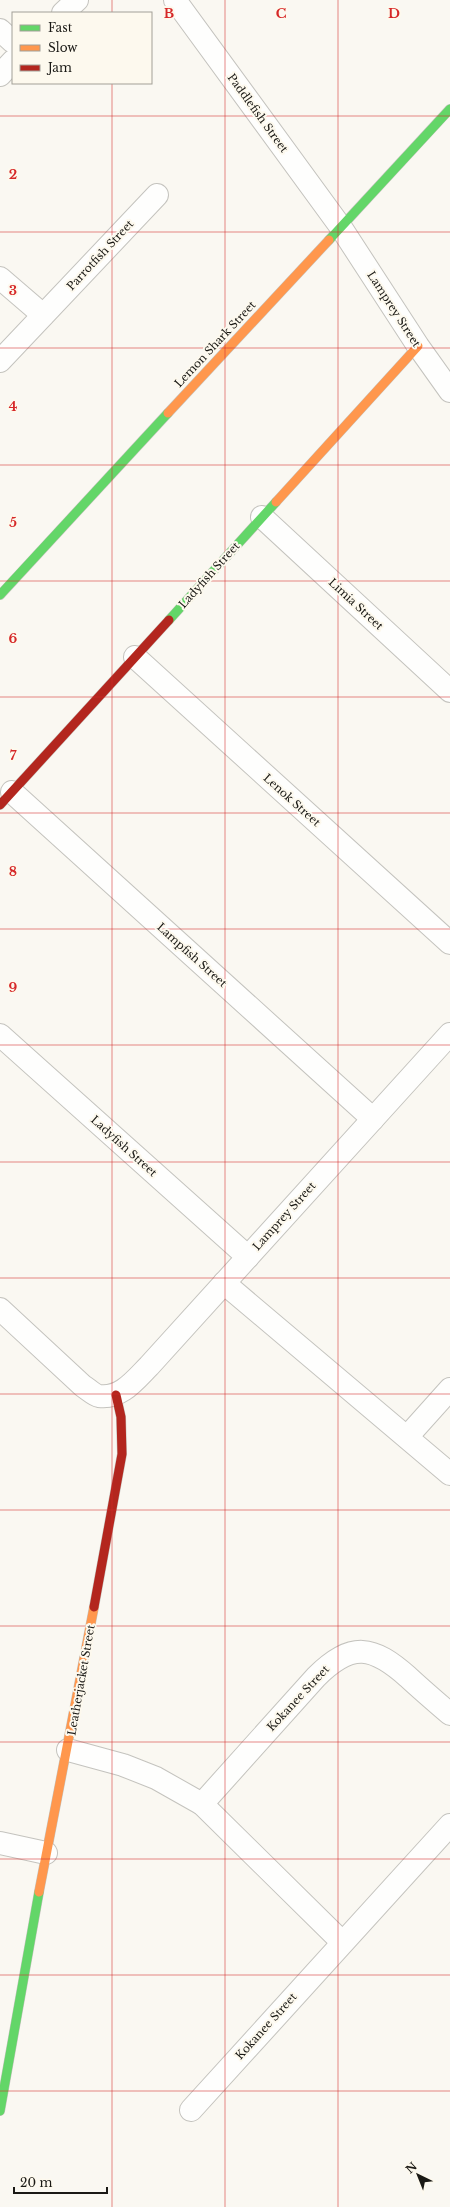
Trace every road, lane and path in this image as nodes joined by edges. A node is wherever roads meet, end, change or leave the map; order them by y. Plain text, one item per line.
1 (77, 0) edge
2 (175, 0) edge
3 (64, 12) edge
4 (0, 30) edge
5 (12, 41) edge
6 (12, 62) edge
7 (0, 75) edge
8 (450, 109) edge
9 (156, 195) dead end
10 (340, 226) junction
11 (0, 278) edge
12 (43, 315) junction
13 (418, 346) junction
14 (0, 361) edge
15 (450, 391) edge
16 (262, 517) junction
17 (0, 596) edge
18 (135, 657) junction
19 (450, 691) edge
20 (6, 798) edge
21 (450, 943) edge
22 (450, 1034) edge
23 (0, 1035) edge
24 (373, 1119) junction
25 (248, 1257) junction
26 (224, 1283) junction
27 (0, 1310) edge
28 (450, 1389) edge
29 (116, 1395) junction
30 (407, 1437) junction
31 (450, 1474) edge
32 (450, 1714) edge
33 (68, 1750) junction
34 (202, 1804) junction
35 (450, 1825) edge
36 (0, 1843) edge
37 (46, 1853) junction
38 (342, 1942) junction
39 (0, 2108) edge
40 (191, 2110) dead end

1 - 3 street
2 - 10 street, Paddlefish Street
4 - 5 street
6 - 7 street
8 - 10 street, Lemon Shark Street
9 - 12 street, Parrotfish Street
10 - 13 street, Lamprey Street
10 - 17 street, Lemon Shark Street
11 - 12 street
12 - 14 street, Parrotfish Street
13 - 15 street, Lamprey Street
13 - 16 street, Ladyfish Street
16 - 18 street, Ladyfish Street
16 - 19 street, Limia Street
18 - 20 street, Ladyfish Street
18 - 21 street, Lenok Street
20 - 24 street, Lampfish Street
22 - 24 street, Lamprey Street
23 - 25 street, Ladyfish Street
24 - 25 street, Lamprey Street
25 - 26 street, Lamprey Street
26 - 29 street, Lamprey Street
26 - 30 street
27 - 29 street
28 - 30 street
29 - 33 street, Leatherjacket Street
30 - 31 street
32 - 34 street, Kokanee Street
33 - 34 street
33 - 37 street, Leatherjacket Street
34 - 38 street
35 - 38 street, Kokanee Street
36 - 37 street
37 - 39 street, Leatherjacket Street
38 - 40 street, Kokanee Street

